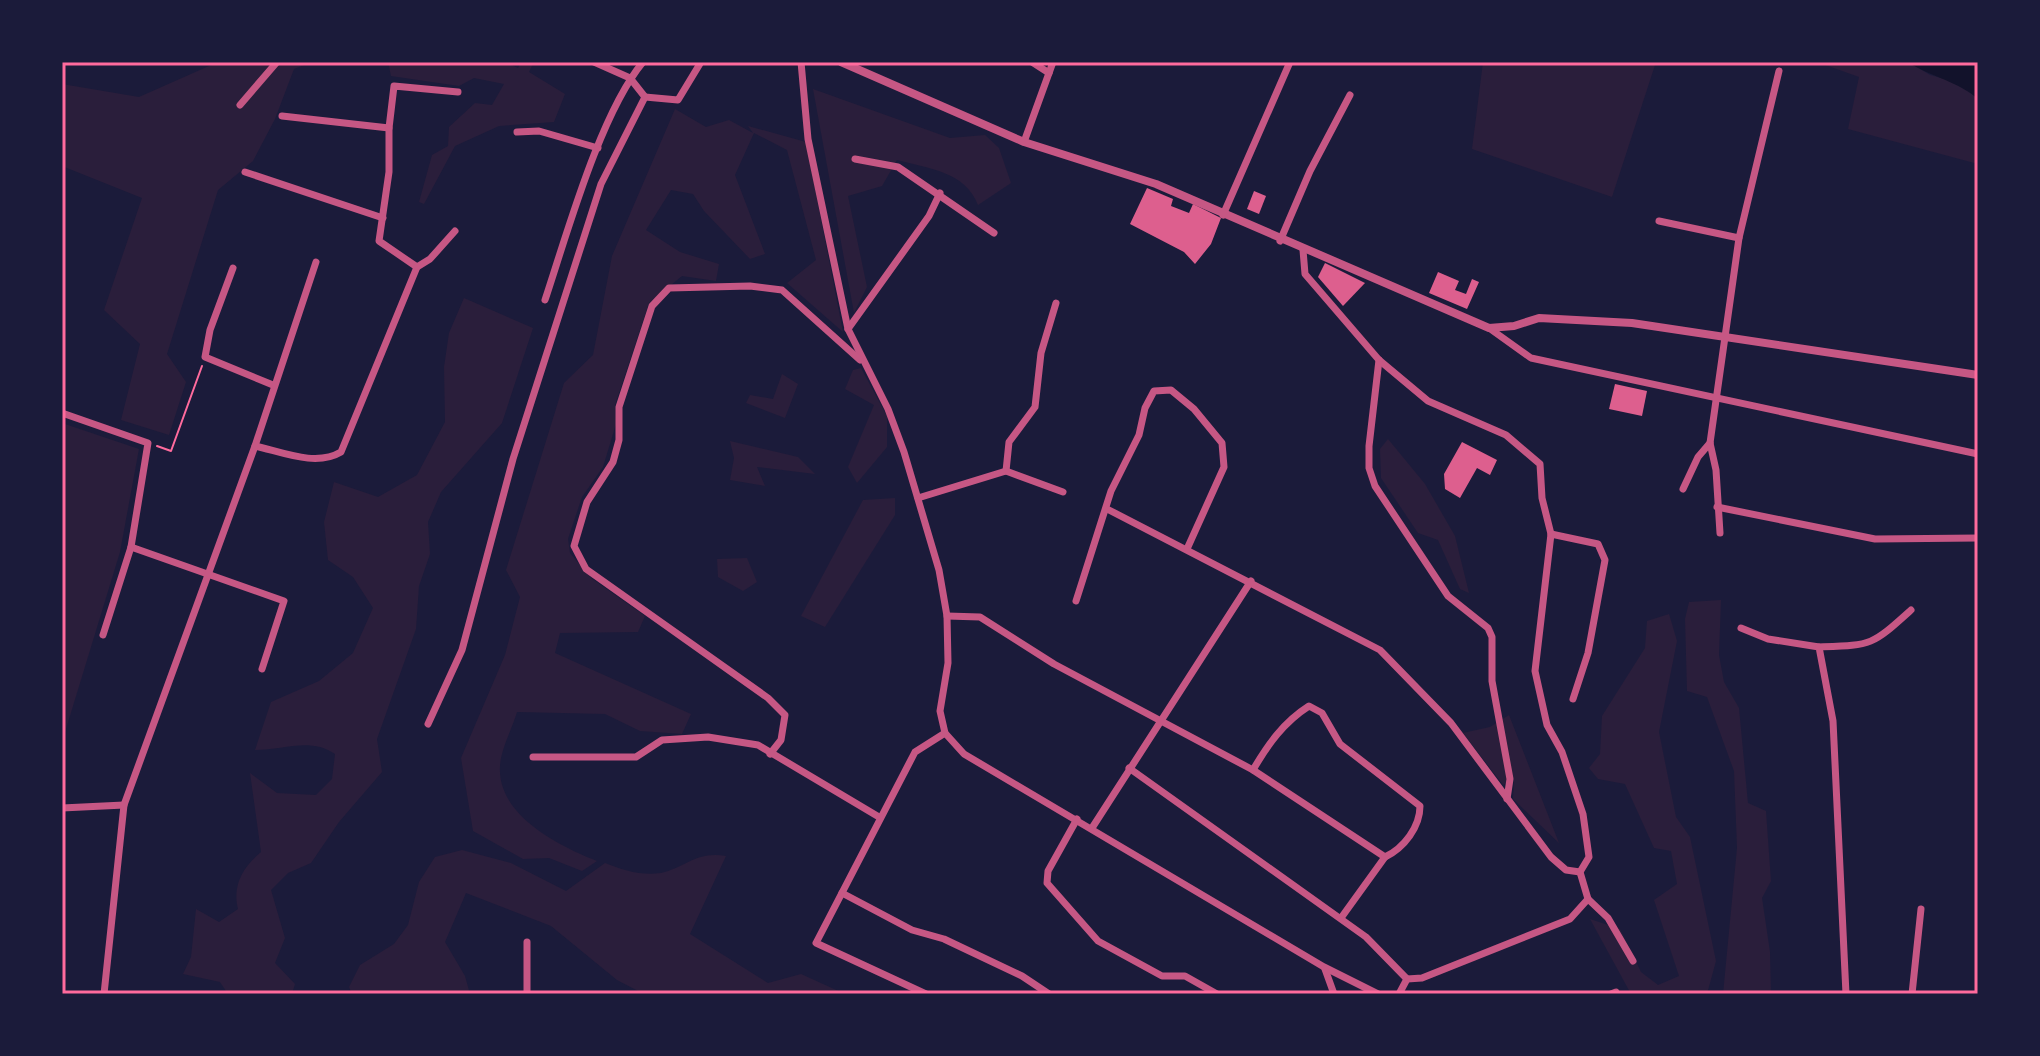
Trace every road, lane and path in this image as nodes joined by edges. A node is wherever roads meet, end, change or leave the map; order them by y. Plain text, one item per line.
1 (277, 62) edge
2 (594, 62) edge
3 (643, 62) edge
4 (701, 62) edge
5 (801, 62) edge
6 (841, 62) edge
7 (1032, 62) edge
8 (1053, 62) edge
9 (1290, 62) edge
10 (1779, 71) dead end
11 (1049, 73) junction
12 (630, 78) junction
13 (458, 92) dead end
14 (1350, 95) dead end
15 (645, 97) junction
16 (240, 105) dead end
17 (282, 116) dead end
18 (389, 128) junction
19 (517, 132) dead end
20 (1024, 142) junction
21 (598, 148) junction
22 (855, 159) dead end
23 (245, 172) dead end
24 (940, 193) junction
25 (1223, 215) junction
26 (383, 218) junction
27 (1659, 221) dead end
28 (455, 231) dead end
29 (994, 233) dead end
30 (1739, 238) junction
31 (1280, 241) junction
32 (1303, 250) junction
33 (316, 262) dead end
34 (417, 267) junction
35 (233, 268) dead end
36 (545, 300) dead end
37 (1056, 303) dead end
38 (1489, 328) junction
39 (848, 329) junction
40 (1727, 335) junction
41 (205, 357) junction
42 (1379, 360) junction
43 (862, 361) junction
44 (1978, 375) edge
45 (273, 385) junction
46 (1718, 398) junction
47 (62, 413) edge
48 (148, 443) junction
49 (1710, 443) junction
50 (255, 446) junction
51 (1978, 454) edge
52 (1006, 471) junction
53 (1683, 489) dead end
54 (1063, 492) dead end
55 (918, 498) junction
56 (1717, 507) junction
57 (1107, 509) junction
58 (1720, 533) dead end
59 (1551, 534) junction
60 (1978, 538) edge
61 (131, 547) junction
62 (1187, 549) junction
63 (206, 573) junction
64 (1251, 581) junction
65 (1076, 601) dead end
66 (1911, 610) dead end
67 (947, 616) junction
68 (1741, 628) dead end
69 (103, 635) dead end
70 (1819, 647) junction
71 (262, 669) dead end
72 (1573, 699) dead end
73 (1161, 720) junction
74 (428, 724) dead end
75 (945, 733) junction
76 (770, 754) junction
77 (533, 757) dead end
78 (1129, 768) junction
79 (1253, 770) junction
80 (1507, 799) junction
81 (124, 805) junction
82 (62, 808) edge
83 (879, 817) junction
84 (1077, 819) junction
85 (1092, 828) junction
86 (1385, 857) junction
87 (1580, 872) junction
88 (842, 893) junction
89 (1588, 899) junction
90 (1921, 909) dead end
91 (1341, 918) junction
92 (527, 942) dead end
93 (1633, 961) dead end
94 (1324, 967) junction
95 (1407, 979) junction
96 (104, 994) edge
97 (527, 994) edge
98 (926, 994) edge
99 (1049, 994) edge
100 (1217, 994) edge
101 (1334, 994) edge
102 (1378, 994) edge
103 (1399, 994) edge
104 (1846, 994) edge
105 (1912, 994) edge

1 - 16 street
2 - 12 street
3 - 12 street
4 - 15 street
5 - 39 street
6 - 20 street
7 - 11 street
8 - 11 street
9 - 25 street
10 - 30 street
11 - 20 street
12 - 15 street
12 - 21 street
13 - 18 street
14 - 31 street
15 - 74 street
17 - 18 street
18 - 26 street
19 - 21 street
20 - 25 street
21 - 36 street
22 - 24 street
23 - 26 street
24 - 29 street
24 - 39 street
25 - 31 street
26 - 34 street
27 - 30 street
28 - 34 street
30 - 40 street
31 - 32 street
32 - 38 street
32 - 42 street
33 - 45 street
34 - 50 street
35 - 41 street
37 - 52 street
38 - 40 street
38 - 46 street
39 - 43 street
40 - 44 street
40 - 46 street
41 - 45 street
41 - 48 path
42 - 59 street
42 - 80 street
43 - 55 street
43 - 76 street
45 - 50 street
46 - 49 street
46 - 51 street
47 - 48 street
48 - 61 street
49 - 53 street
49 - 56 street
50 - 63 street
52 - 54 street
52 - 55 street
55 - 67 street
56 - 58 street
56 - 60 street
57 - 62 street
57 - 62 street
57 - 65 street
59 - 72 street
59 - 87 street
61 - 63 street
61 - 69 street
62 - 64 street
63 - 71 street
63 - 81 street
64 - 73 street
64 - 80 street
66 - 70 street
67 - 73 street
67 - 75 street
68 - 70 street
70 - 104 street
73 - 78 street
73 - 79 street
75 - 83 street
75 - 84 street
76 - 77 street
76 - 83 street
78 - 85 street
78 - 91 street
79 - 86 street
79 - 86 street
80 - 87 street
81 - 82 street
81 - 96 street
83 - 88 street
84 - 85 street
84 - 100 street
85 - 94 street
86 - 91 street
87 - 89 street
88 - 98 street
88 - 99 street
89 - 93 street
89 - 95 street
90 - 105 street
91 - 95 street
92 - 97 street
94 - 101 street
94 - 102 street
95 - 103 street

